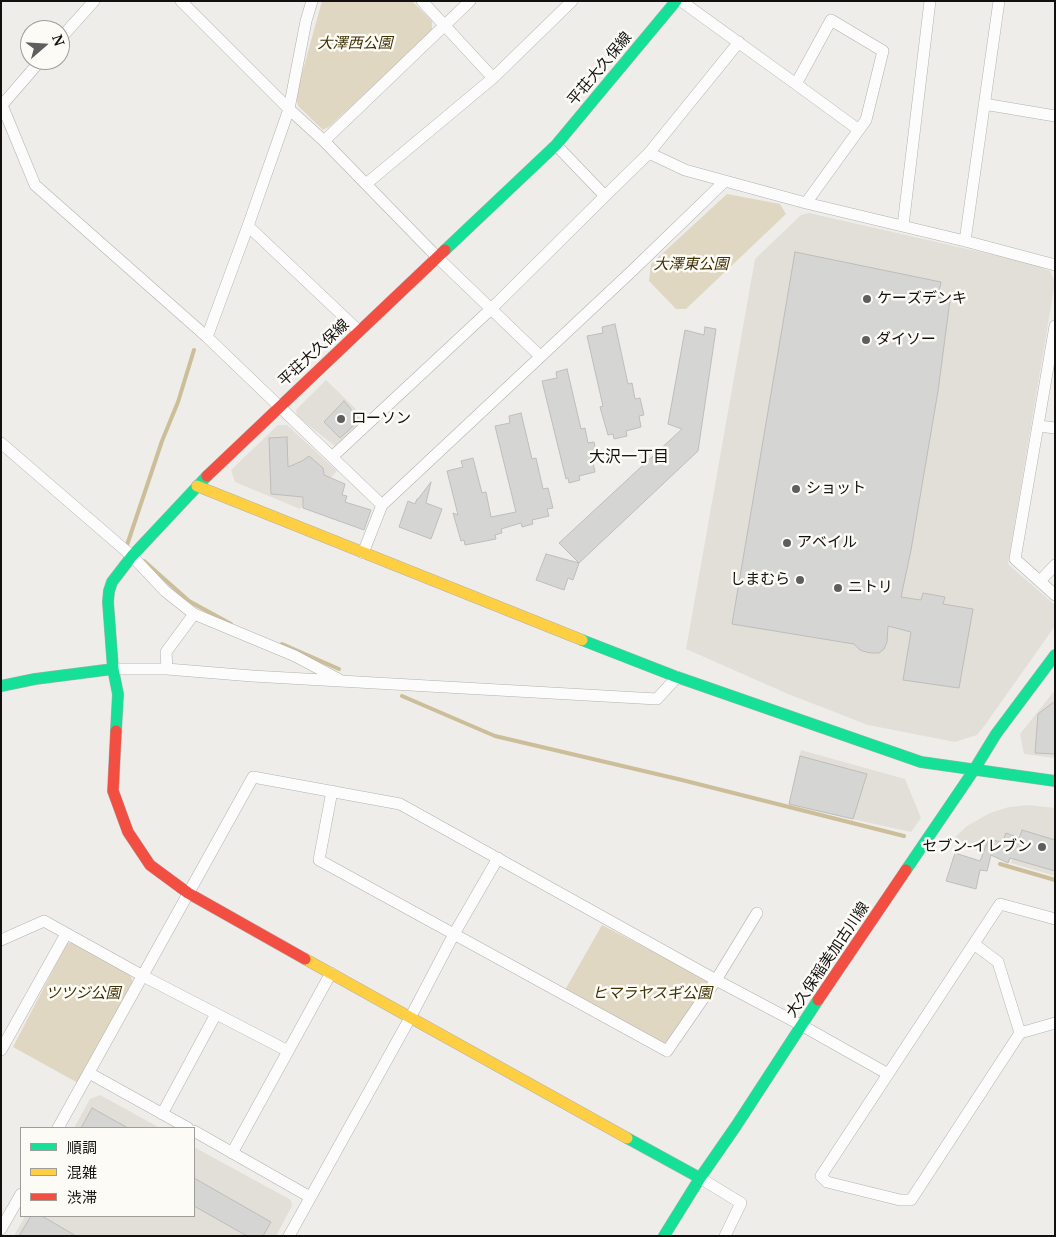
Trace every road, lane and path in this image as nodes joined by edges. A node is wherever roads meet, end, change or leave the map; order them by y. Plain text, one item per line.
1 (94, 1) edge
2 (181, 1) edge
3 (312, 1) edge
4 (422, 1) edge
5 (470, 1) edge
6 (572, 1) edge
7 (676, 1) edge
8 (681, 1) edge
9 (930, 1) edge
10 (999, 1) edge
11 (444, 25) junction
12 (70, 28) edge
13 (738, 42) junction
14 (33, 70) edge
15 (493, 78) junction
16 (796, 84) junction
17 (1, 104) edge
18 (984, 104) junction
19 (289, 109) junction
20 (1055, 116) edge
21 (859, 130) junction
22 (324, 141) junction
23 (556, 145) junction
24 (649, 153) junction
25 (725, 181) junction
26 (366, 184) junction
27 (605, 196) junction
28 (806, 203) junction
29 (248, 226) junction
30 (902, 226) junction
31 (965, 241) junction
32 (437, 257) junction
33 (1055, 265) edge
34 (491, 309) junction
35 (1055, 326) edge
36 (359, 331) junction
37 (207, 337) junction
38 (540, 356) junction
39 (280, 406) junction
40 (1039, 426) junction
41 (1055, 428) edge
42 (1, 443) edge
43 (332, 457) junction
44 (197, 486) junction
45 (382, 505) junction
46 (363, 553) junction
47 (132, 556) junction
48 (1055, 565) edge
49 (1040, 581) junction
50 (1055, 595) edge
51 (194, 614) junction
52 (1055, 655) edge
53 (113, 669) junction
54 (167, 669) junction
55 (676, 677) junction
56 (343, 682) junction
57 (1, 686) edge
58 (974, 770) junction
59 (1055, 781) edge
60 (332, 791) junction
61 (498, 858) junction
62 (188, 893) junction
63 (757, 913) dead end
64 (1055, 919) edge
65 (66, 934) junction
66 (454, 934) junction
67 (1, 940) edge
68 (974, 944) junction
69 (331, 974) junction
70 (143, 976) junction
71 (716, 980) junction
72 (216, 1014) junction
73 (410, 1018) junction
74 (1055, 1023) edge
75 (801, 1026) junction
76 (1020, 1033) junction
77 (1, 1050) edge
78 (288, 1052) junction
79 (89, 1073) junction
80 (888, 1074) junction
81 (162, 1114) junction
82 (59, 1127) edge
83 (186, 1127) edge
84 (195, 1133) edge
85 (232, 1153) junction
86 (700, 1178) junction
87 (20, 1196) edge
88 (310, 1197) junction
89 (1, 1229) edge
90 (289, 1236) edge
91 (664, 1236) edge
92 (725, 1236) edge

1 - 12 street
2 - 19 street
3 - 19 street
4 - 11 street
5 - 11 street
6 - 15 street
7 - 23 street, 平荘大久保線
8 - 13 street
9 - 30 street
10 - 18 street
11 - 15 street
11 - 22 street
13 - 16 street
13 - 24 street
14 - 17 street
15 - 26 street
16 - 21 street
16 - 21 street
17 - 37 street
18 - 20 street
18 - 31 street
19 - 22 street
19 - 29 street
21 - 28 street
22 - 26 street
23 - 27 street
23 - 32 street, 平荘大久保線
24 - 25 street
24 - 27 street
25 - 28 street
25 - 38 street
26 - 32 street
27 - 34 street
28 - 30 street
29 - 36 street
29 - 37 street
30 - 31 street
31 - 33 street
32 - 34 street
32 - 36 street, 平荘大久保線
34 - 38 street
34 - 43 street
35 - 40 street
36 - 39 street, 平荘大久保線
37 - 39 street
38 - 45 street
39 - 43 street
39 - 44 street, 平荘大久保線
40 - 41 street
40 - 49 street
42 - 47 street
43 - 45 street
44 - 46 street
44 - 47 street, 平荘大久保線
45 - 46 street
46 - 55 street
47 - 51 street
47 - 53 street, 平荘大久保線
48 - 49 street
49 - 50 street
51 - 54 street
51 - 56 street
52 - 58 street, 大久保稲美加古川線
53 - 54 street
53 - 57 street
53 - 62 street, 平荘大久保線
54 - 56 street
55 - 56 street
55 - 58 street
58 - 59 street
58 - 75 street, 大久保稲美加古川線
60 - 61 street
60 - 62 street
60 - 66 street
61 - 66 street
61 - 71 street
62 - 69 street, 平荘大久保線
62 - 70 street
63 - 71 street
64 - 68 street
65 - 67 street
65 - 70 street
65 - 77 street
66 - 71 street
66 - 73 street
68 - 76 street
68 - 80 street
69 - 73 street, 平荘大久保線
69 - 78 street
70 - 72 street
70 - 79 street
71 - 75 street
72 - 78 street
72 - 81 street
73 - 86 street, 平荘大久保線
73 - 88 street
74 - 76 street
75 - 80 street
75 - 86 street, 大久保稲美加古川線
76 - 80 street
78 - 85 street
79 - 81 street
79 - 82 street
81 - 83 street
84 - 85 street
85 - 88 street
86 - 91 street, 大久保稲美加古川線
86 - 92 street
87 - 89 street
88 - 90 street

